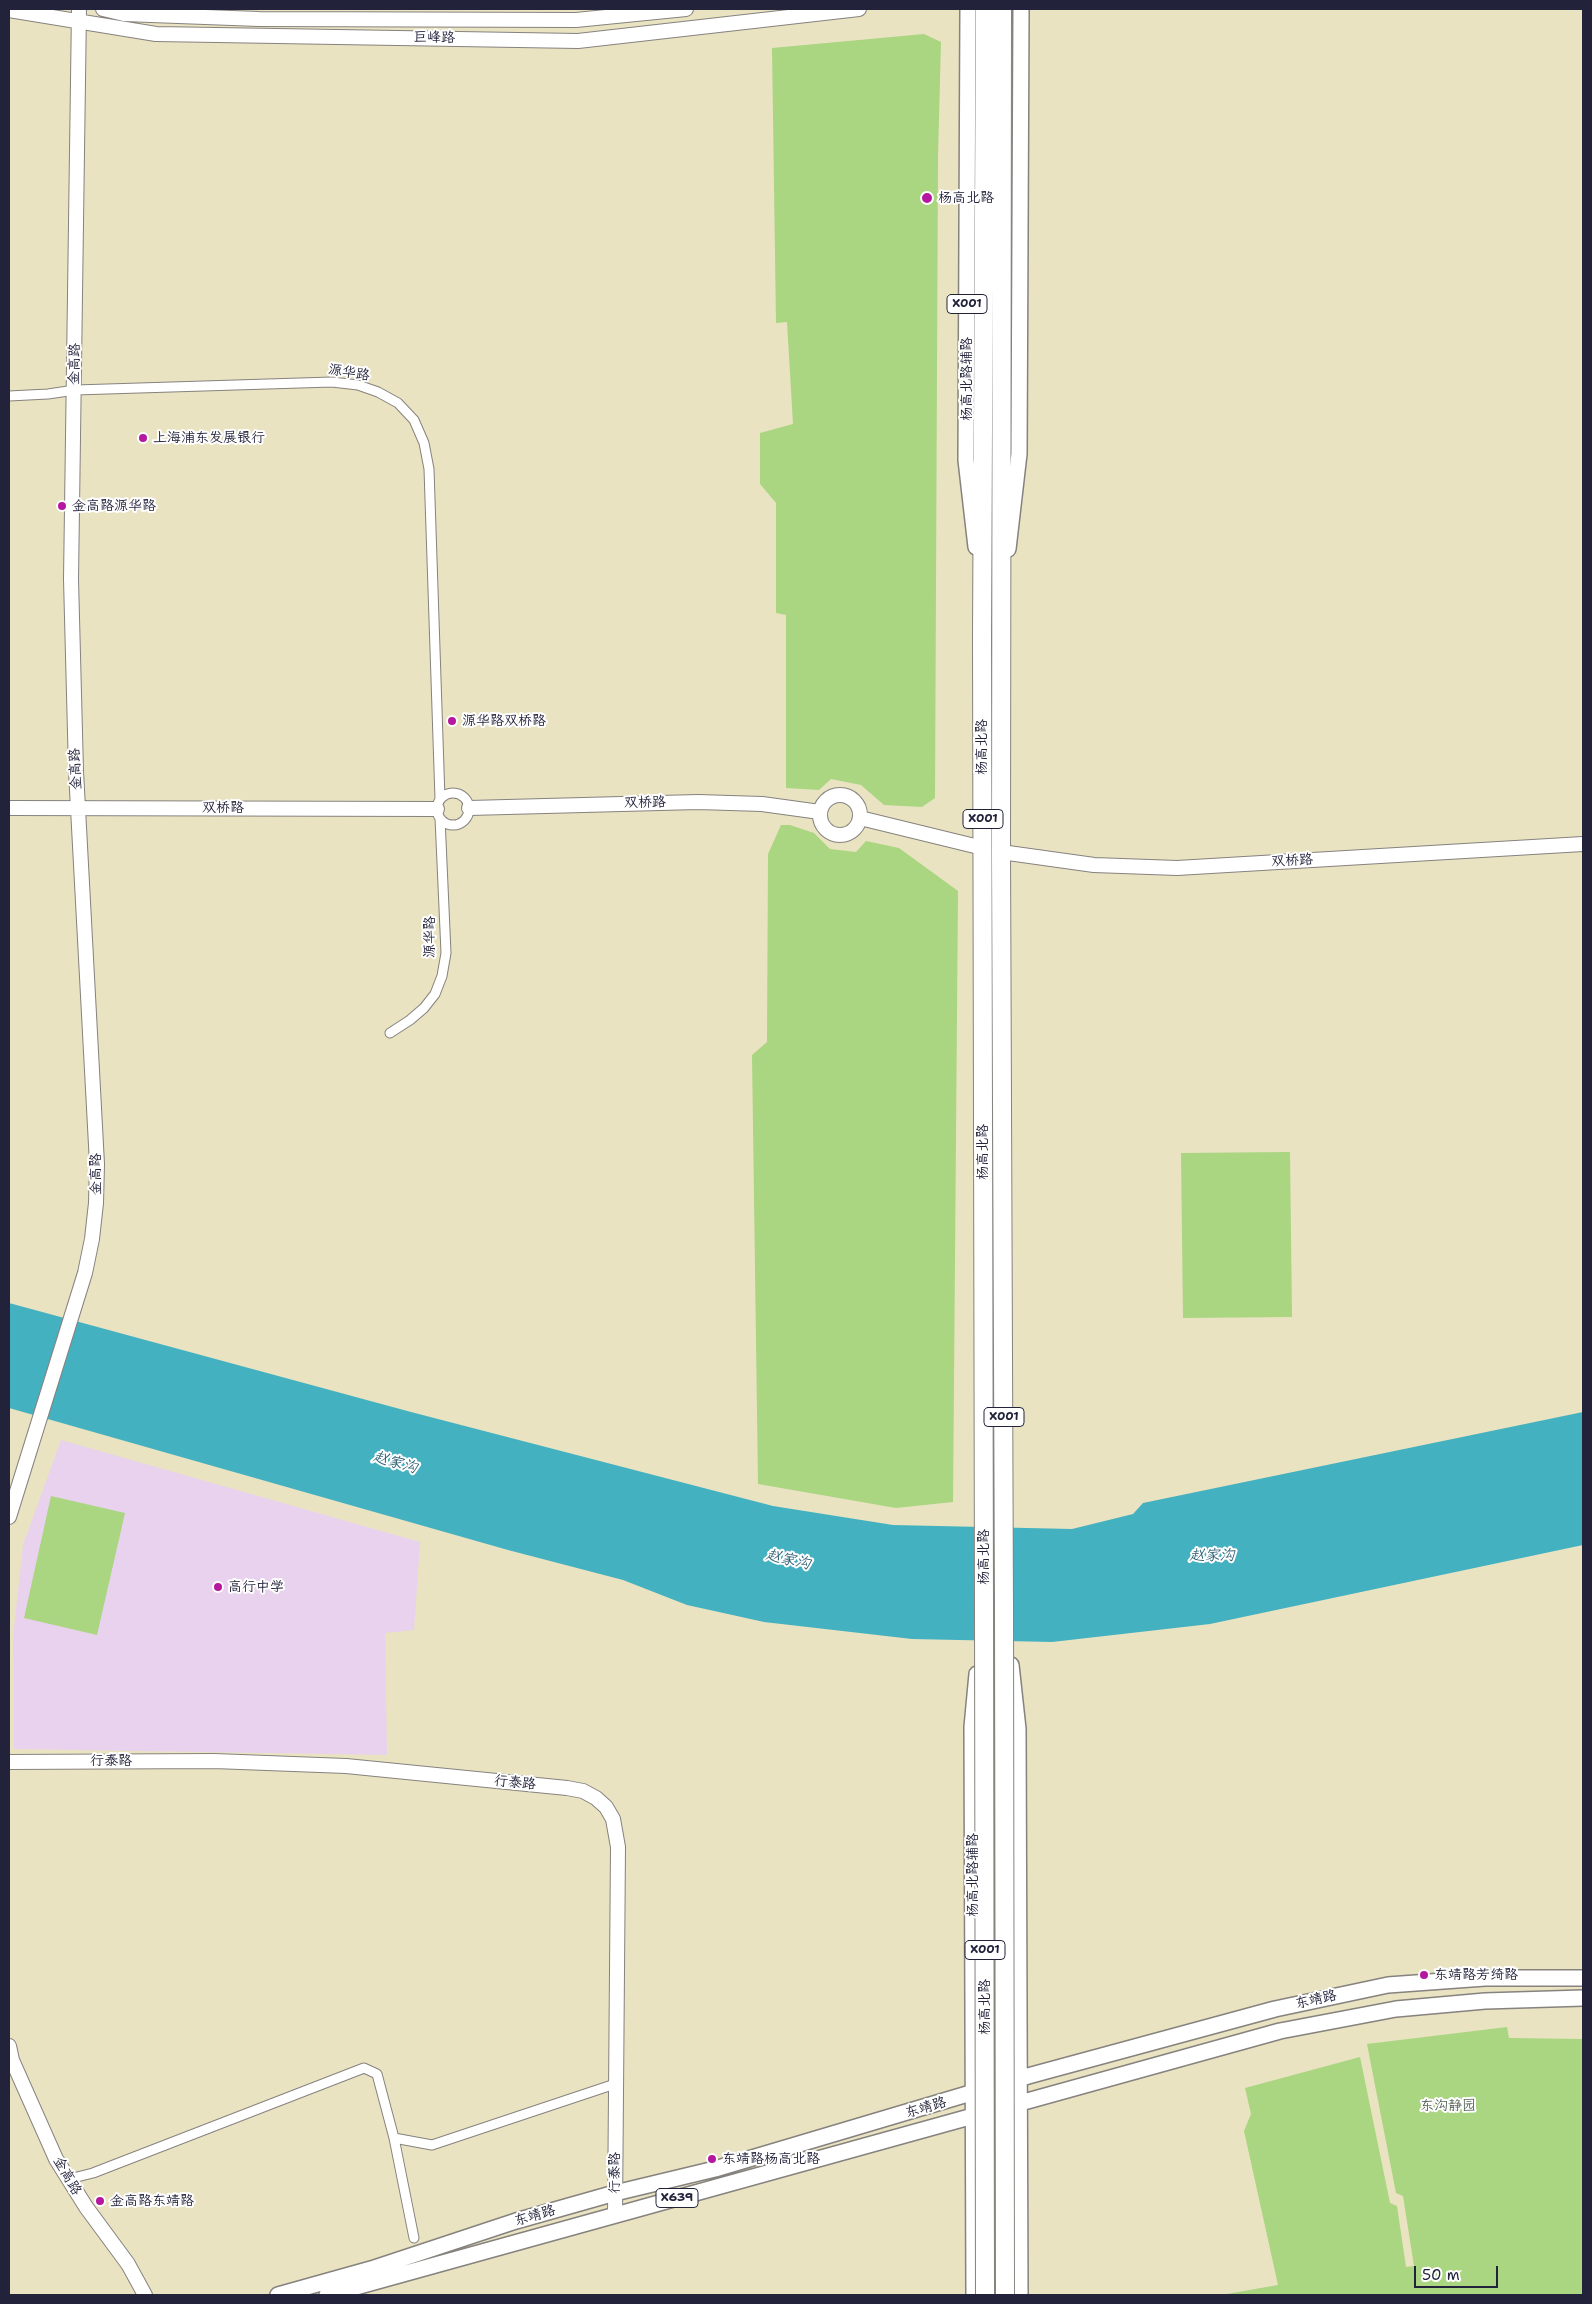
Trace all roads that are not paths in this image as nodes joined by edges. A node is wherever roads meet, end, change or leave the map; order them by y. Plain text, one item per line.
1 (103, 9) edge
2 (686, 9) edge
3 (859, 9) edge
4 (968, 9) edge
5 (985, 9) edge
6 (1002, 9) edge
7 (1021, 9) edge
8 (9, 10) edge
9 (79, 15) edge
10 (576, 15) edge
11 (578, 41) junction
12 (75, 390) junction
13 (9, 396) edge
14 (1002, 598) junction
15 (982, 599) junction
16 (9, 808) edge
17 (79, 808) junction
18 (469, 808) junction
19 (439, 809) junction
20 (820, 812) junction
21 (860, 818) junction
22 (1583, 844) edge
23 (983, 848) junction
24 (1002, 852) junction
25 (390, 1033) dead end
26 (9, 1517) edge
27 (984, 1605) junction
28 (1004, 1606) junction
29 (9, 1762) edge
30 (1583, 1978) edge
31 (1583, 1998) edge
32 (9, 2046) edge
33 (1019, 2079) junction
34 (615, 2084) junction
35 (973, 2093) junction
36 (1024, 2103) junction
37 (973, 2115) junction
38 (394, 2138) junction
39 (69, 2180) junction
40 (615, 2192) junction
41 (616, 2215) junction
42 (414, 2238) dead end
43 (145, 2295) edge
44 (278, 2295) edge
45 (327, 2295) edge
46 (974, 2295) edge
47 (985, 2295) edge
48 (1005, 2295) edge
49 (1020, 2295) edge

1 - 10 main road, 巨峰路
2 - 10 main road, 巨峰路
3 - 11 main road, 巨峰路
4 - 15 main road, 杨高北路辅路 / X001
5 - 15 highway, 杨高北路 / X001
6 - 14 highway, 杨高北路 / X001
7 - 14 main road, X001
8 - 9 main road, 巨峰路
9 - 11 main road, 巨峰路
9 - 12 main road, 金高路
10 - 11 main road
12 - 13 street, 源华路
12 - 17 main road, 金高路
12 - 19 street, 源华路
14 - 24 highway, 杨高北路 / X001
15 - 23 highway, 杨高北路 / X001
16 - 17 main road, 双桥路
17 - 19 main road, 双桥路
17 - 26 main road, 金高路
18 - 19 street
18 - 19 street
18 - 20 main road, 双桥路
19 - 25 street, 源华路
20 - 21 main road
20 - 21 main road
21 - 23 main road
22 - 24 main road, 双桥路
23 - 27 highway, 杨高北路 / X001
24 - 28 highway, 杨高北路 / X001
27 - 35 main road, 杨高北路辅路 / X001, bridge
27 - 47 highway, 杨高北路 / X001, bridge
28 - 33 main road, X001, bridge
28 - 48 highway, 杨高北路 / X001, bridge
29 - 34 main road, 行泰路
30 - 33 main road, 东靖路
31 - 36 main road, 东靖路
32 - 39 main road, 金高路
33 - 35 main road, 东靖路
33 - 36 main road, X001
34 - 38 street
34 - 40 main road, 行泰路
35 - 37 main road, 杨高北路辅路 / X001
35 - 40 main road, 东靖路 / X639
36 - 37 main road, 东靖路 / X639
36 - 49 main road, X001
37 - 41 main road, 东靖路 / X639
37 - 46 main road, 杨高北路辅路 / X001
38 - 39 street
38 - 42 street
39 - 43 main road, 金高路
40 - 41 main road, 行泰路
40 - 44 main road, 东靖路 / X639
41 - 45 main road, 东靖路 / X639

